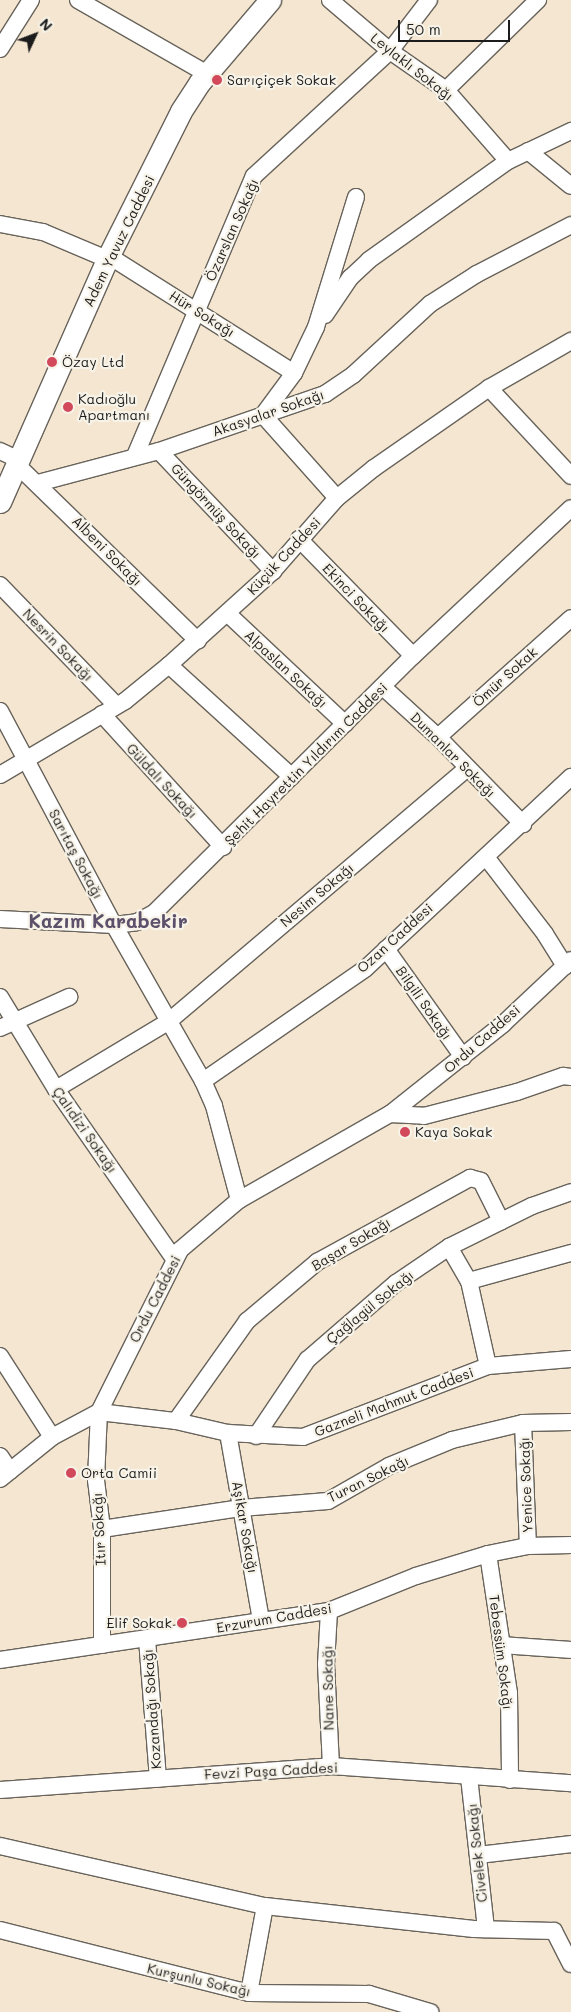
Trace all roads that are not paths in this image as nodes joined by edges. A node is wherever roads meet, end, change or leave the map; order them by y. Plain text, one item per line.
1 (31, 0) edge
2 (78, 0) edge
3 (270, 0) edge
4 (330, 0) edge
5 (429, 0) edge
6 (538, 0) edge
7 (0, 49) edge
8 (390, 51) junction
9 (207, 74) junction
10 (446, 90) junction
11 (571, 131) edge
12 (528, 151) junction
13 (508, 161) junction
14 (571, 186) edge
15 (356, 197) dead end
16 (0, 224) edge
17 (571, 225) edge
18 (108, 257) junction
19 (196, 311) junction
20 (316, 327) junction
21 (571, 341) edge
22 (294, 373) junction
23 (489, 388) junction
24 (263, 415) junction
25 (159, 451) junction
26 (135, 456) junction
27 (11, 458) edge
28 (571, 476) edge
29 (38, 483) junction
30 (337, 498) junction
31 (0, 502) edge
32 (571, 508) edge
33 (300, 539) junction
34 (273, 571) junction
35 (0, 585) edge
36 (227, 614) junction
37 (571, 618) edge
38 (198, 641) junction
39 (414, 656) junction
40 (169, 665) junction
41 (382, 687) junction
42 (116, 705) junction
43 (0, 711) edge
44 (102, 714) junction
45 (345, 724) junction
46 (438, 737) junction
47 (26, 760) junction
48 (467, 768) junction
49 (0, 775) edge
50 (292, 777) junction
51 (571, 777) edge
52 (523, 824) junction
53 (223, 847) junction
54 (486, 857) junction
55 (0, 919) edge
56 (114, 925) junction
57 (386, 949) junction
58 (568, 963) edge
59 (0, 997) edge
60 (69, 997) dead end
61 (15, 1020) junction
62 (168, 1022) junction
63 (0, 1028) edge
64 (462, 1057) junction
65 (568, 1075) edge
66 (203, 1081) junction
67 (56, 1089) junction
68 (390, 1114) junction
69 (571, 1192) edge
70 (239, 1200) junction
71 (501, 1221) junction
72 (449, 1248) junction
73 (571, 1253) edge
74 (175, 1260) junction
75 (469, 1281) junction
76 (0, 1356) edge
77 (571, 1359) edge
78 (488, 1366) junction
79 (99, 1412) junction
80 (176, 1421) junction
81 (571, 1422) edge
82 (523, 1423) junction
83 (228, 1433) junction
84 (256, 1436) junction
85 (52, 1437) junction
86 (0, 1456) edge
87 (5, 1475) edge
88 (241, 1508) junction
89 (102, 1529) junction
90 (571, 1545) edge
91 (528, 1546) junction
92 (488, 1554) junction
93 (329, 1611) junction
94 (261, 1621) junction
95 (147, 1639) junction
96 (102, 1645) junction
97 (502, 1645) junction
98 (571, 1650) edge
99 (0, 1660) edge
100 (331, 1766) junction
101 (469, 1777) junction
102 (158, 1779) junction
103 (510, 1780) junction
104 (571, 1783) edge
105 (0, 1790) edge
106 (571, 1844) edge
107 (0, 1846) edge
108 (478, 1855) junction
109 (265, 1906) junction
110 (486, 1929) junction
111 (0, 1930) edge
112 (571, 1964) edge
113 (249, 1993) junction
114 (430, 2012) edge

1 - 7 street
2 - 9 street
3 - 9 main road, Adem Yavuz Caddesi
4 - 8 street, Leylaklı Sokağı
5 - 8 street, Özarslan Sokağı
6 - 10 street
8 - 10 street, Leylaklı Sokağı
8 - 19 street, Özarslan Sokağı
9 - 18 main road, Adem Yavuz Caddesi
10 - 13 street, Leylaklı Sokağı
11 - 12 street
12 - 13 street
12 - 14 street
13 - 20 street
15 - 20 street
16 - 18 street, Hür Sokağı
17 - 24 street, Akasyalar Sokağı
18 - 19 street, Hür Sokağı
18 - 27 main road, Adem Yavuz Caddesi
19 - 22 street, Hür Sokağı
19 - 26 street, Özarslan Sokağı
20 - 22 street
21 - 23 street, Küçük Caddesi
22 - 24 street
23 - 28 street
23 - 30 street, Küçük Caddesi
24 - 25 street, Akasyalar Sokağı
24 - 30 street
25 - 26 street, Akasyalar Sokağı
25 - 34 street, Güngörmüş Sokağı
26 - 29 street, Akasyalar Sokağı
27 - 29 street, Albeni Sokağı
27 - 31 main road, Adem Yavuz Caddesi
29 - 38 street, Albeni Sokağı
30 - 33 street, Küçük Caddesi
32 - 39 street, Şehit Hayrettin Yıldırım Caddesi
33 - 34 street, Küçük Caddesi
33 - 39 street, Ekinci Sokağı
34 - 36 street, Küçük Caddesi
35 - 42 street, Nesrin Sokağı
36 - 38 street, Küçük Caddesi
36 - 45 street, Alpaslan Sokağı
37 - 46 street, Ömür Sokak
38 - 40 street, Küçük Caddesi
39 - 41 street, Şehit Hayrettin Yıldırım Caddesi
40 - 42 street, Küçük Caddesi
40 - 50 street
41 - 45 street, Şehit Hayrettin Yıldırım Caddesi
41 - 46 street, Dumanlar Sokağı
42 - 44 street, Küçük Caddesi
43 - 47 street, Sarıtaş Sokağı
44 - 47 street, Küçük Caddesi
44 - 53 street, Güldalı Sokağı
45 - 50 street, Şehit Hayrettin Yıldırım Caddesi
46 - 48 street, Dumanlar Sokağı
47 - 49 street, Küçük Caddesi
47 - 56 street, Sarıtaş Sokağı
48 - 52 street, Dumanlar Sokağı
48 - 62 street, Nesim Sokağı
50 - 53 street, Şehit Hayrettin Yıldırım Caddesi
51 - 52 street, Ozan Caddesi
52 - 54 street, Ozan Caddesi
53 - 56 street, Şehit Hayrettin Yıldırım Caddesi
54 - 57 street, Ozan Caddesi
54 - 58 street
55 - 56 street, Şehit Hayrettin Yıldırım Caddesi
56 - 62 street, Sarıtaş Sokağı
57 - 64 street, Bilgili Sokağı
57 - 66 street, Ozan Caddesi
58 - 64 street, Ordu Caddesi
59 - 61 street, Çalıdizi Sokağı
60 - 61 street
61 - 63 street
61 - 67 street, Çalıdizi Sokağı
62 - 66 street, Sarıtaş Sokağı
62 - 67 street
64 - 68 street, Ordu Caddesi
65 - 68 street
66 - 70 street, Sarıtaş Sokağı
67 - 74 street, Çalıdizi Sokağı
68 - 70 street, Ordu Caddesi
69 - 71 street, Çağlagül Sokağı
70 - 74 street, Ordu Caddesi
71 - 72 street, Çağlagül Sokağı
71 - 80 street, Başar Sokağı
72 - 75 street
72 - 84 street, Çağlagül Sokağı
73 - 75 street
74 - 79 street, Ordu Caddesi
75 - 78 street
76 - 85 street
77 - 78 street, Gazneli Mahmut Caddesi
78 - 84 street, Gazneli Mahmut Caddesi
79 - 80 street, Gazneli Mahmut Caddesi
79 - 85 street
79 - 89 street, Itır Sokağı
80 - 83 street, Gazneli Mahmut Caddesi
81 - 82 street, Turan Sokağı
82 - 88 street, Turan Sokağı
82 - 91 street, Yenice Sokağı
83 - 84 street, Gazneli Mahmut Caddesi
83 - 88 street, Aşikar Sokağı
85 - 87 street
86 - 87 street
88 - 89 street, Turan Sokağı
88 - 94 street, Aşikar Sokağı
89 - 96 street, Itır Sokağı
90 - 91 street, Erzurum Caddesi
91 - 92 street, Erzurum Caddesi
92 - 93 street, Erzurum Caddesi
92 - 97 street, Tebessüm Sokağı
93 - 94 street, Erzurum Caddesi
93 - 100 street, Nane Sokağı
94 - 95 street, Erzurum Caddesi
95 - 96 street, Erzurum Caddesi
95 - 102 street, Kozandağı Sokağı
96 - 99 street, Erzurum Caddesi
97 - 98 street
97 - 103 street, Tebessüm Sokağı
100 - 101 street, Fevzi Paşa Caddesi
100 - 102 street, Fevzi Paşa Caddesi
101 - 103 street, Fevzi Paşa Caddesi
101 - 108 street, Civelek Sokağı
102 - 105 street, Fevzi Paşa Caddesi
103 - 104 street, Fevzi Paşa Caddesi
106 - 108 street
107 - 109 street
108 - 110 street, Civelek Sokağı
109 - 110 street
109 - 113 street
110 - 112 street
111 - 113 street, Kurşunlu Sokağı
113 - 114 street, Kurşunlu Sokağı

